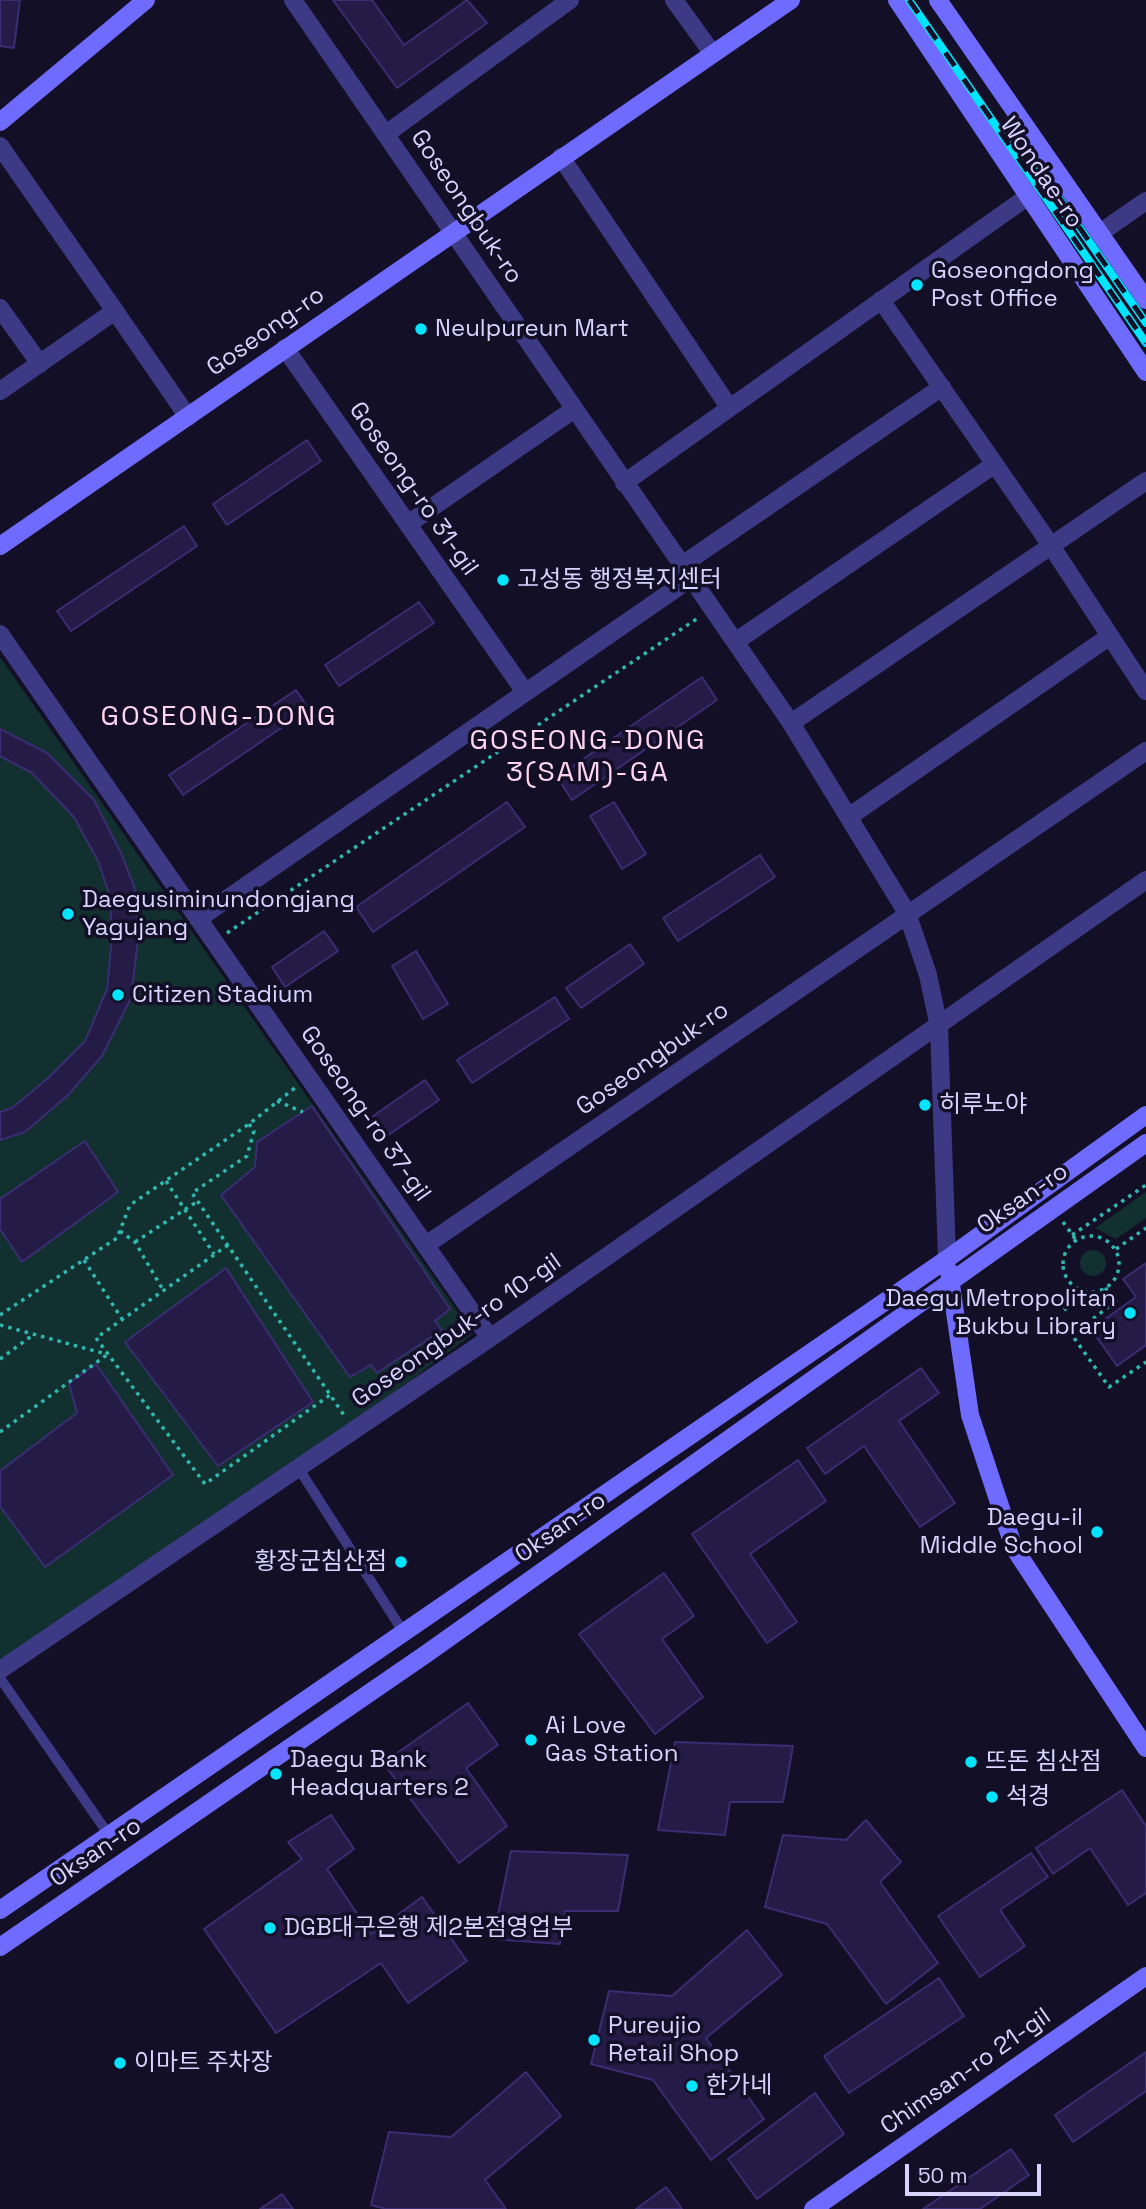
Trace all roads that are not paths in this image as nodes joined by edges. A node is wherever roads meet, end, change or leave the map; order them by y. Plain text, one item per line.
1 (146, 0) edge
2 (293, 0) edge
3 (570, 0) edge
4 (674, 0) edge
5 (791, 0) edge
6 (897, 0) edge
7 (938, 0) edge
8 (713, 54) junction
9 (0, 122) edge
10 (386, 134) junction
11 (0, 146) edge
12 (561, 157) junction
13 (1058, 175) junction
14 (1027, 197) junction
15 (1146, 201) edge
16 (453, 231) junction
17 (1100, 233) junction
18 (881, 300) junction
19 (1146, 300) edge
20 (0, 308) edge
21 (115, 311) junction
22 (285, 348) junction
23 (40, 364) junction
24 (1146, 372) edge
25 (942, 387) junction
26 (0, 391) edge
27 (729, 407) junction
28 (573, 410) junction
29 (188, 417) junction
30 (995, 464) junction
31 (1146, 481) edge
32 (624, 483) junction
33 (408, 524) junction
34 (1050, 544) junction
35 (0, 546) edge
36 (686, 571) junction
37 (0, 634) edge
38 (1110, 636) junction
39 (735, 642) junction
40 (1146, 691) edge
41 (525, 692) junction
42 (791, 723) junction
43 (1146, 751) edge
44 (850, 816) junction
45 (1146, 880) edge
46 (907, 914) junction
47 (198, 919) junction
48 (939, 1027) junction
49 (1146, 1115) edge
50 (1146, 1143) edge
51 (426, 1245) junction
52 (947, 1259) junction
53 (950, 1280) junction
54 (491, 1338) junction
55 (299, 1469) junction
56 (404, 1633) junction
57 (0, 1670) edge
58 (0, 1678) edge
59 (1146, 1748) edge
60 (109, 1835) junction
61 (0, 1910) edge
62 (0, 1947) edge
63 (1146, 1976) edge
64 (813, 2209) edge

1 - 9 main road
2 - 10 street, Goseongbuk-ro
3 - 10 street, Goseongbuk-ro
4 - 8 street
5 - 8 main road, Goseong-ro
6 - 14 main road, Wondae-ro
7 - 13 main road, Wondae-ro
8 - 12 main road, Goseong-ro
10 - 16 street, Goseongbuk-ro
11 - 21 street
12 - 16 main road, Goseong-ro
12 - 27 street
13 - 14 street
13 - 17 main road, Wondae-ro
14 - 18 street
14 - 24 main road, Wondae-ro
15 - 17 street
16 - 22 main road, Goseong-ro
16 - 28 street, Goseongbuk-ro
17 - 19 main road, Wondae-ro
18 - 25 street
18 - 27 street
20 - 23 street
21 - 23 street
21 - 29 street
22 - 29 main road, Goseong-ro
22 - 33 street, Goseong-ro 31-gil
23 - 26 street
25 - 30 street
25 - 36 street
27 - 32 street
28 - 32 street, Goseongbuk-ro
28 - 33 street
29 - 35 main road, Goseong-ro
30 - 34 street
30 - 39 street
31 - 34 street
32 - 36 street, Goseongbuk-ro
33 - 41 street, Goseong-ro 31-gil
34 - 38 street
34 - 42 street
36 - 39 street, Goseongbuk-ro
36 - 41 street
37 - 47 street, Goseong-ro 37-gil
38 - 40 street
38 - 44 street
39 - 42 street, Goseongbuk-ro
41 - 47 street
42 - 44 street, Goseongbuk-ro
43 - 46 street, Goseongbuk-ro
44 - 46 street, Goseongbuk-ro
45 - 48 street
46 - 48 street, Goseongbuk-ro
46 - 51 street, Goseongbuk-ro
47 - 51 street, Goseong-ro 37-gil
48 - 52 street, Goseongbuk-ro
48 - 54 street, Goseongbuk-ro 10-gil
49 - 52 main road, Oksan-ro
50 - 53 main road, Oksan-ro
51 - 54 street, Goseong-ro 37-gil
52 - 53 main road
52 - 56 main road, Oksan-ro
53 - 59 main road
53 - 62 main road, Oksan-ro
54 - 55 street, Goseongbuk-ro 10-gil
55 - 56 lane
55 - 57 street, Goseongbuk-ro 10-gil
56 - 60 main road, Oksan-ro
58 - 60 lane, Oksan-ro
60 - 61 main road, Oksan-ro
63 - 64 main road, Chimsan-ro 21-gil

